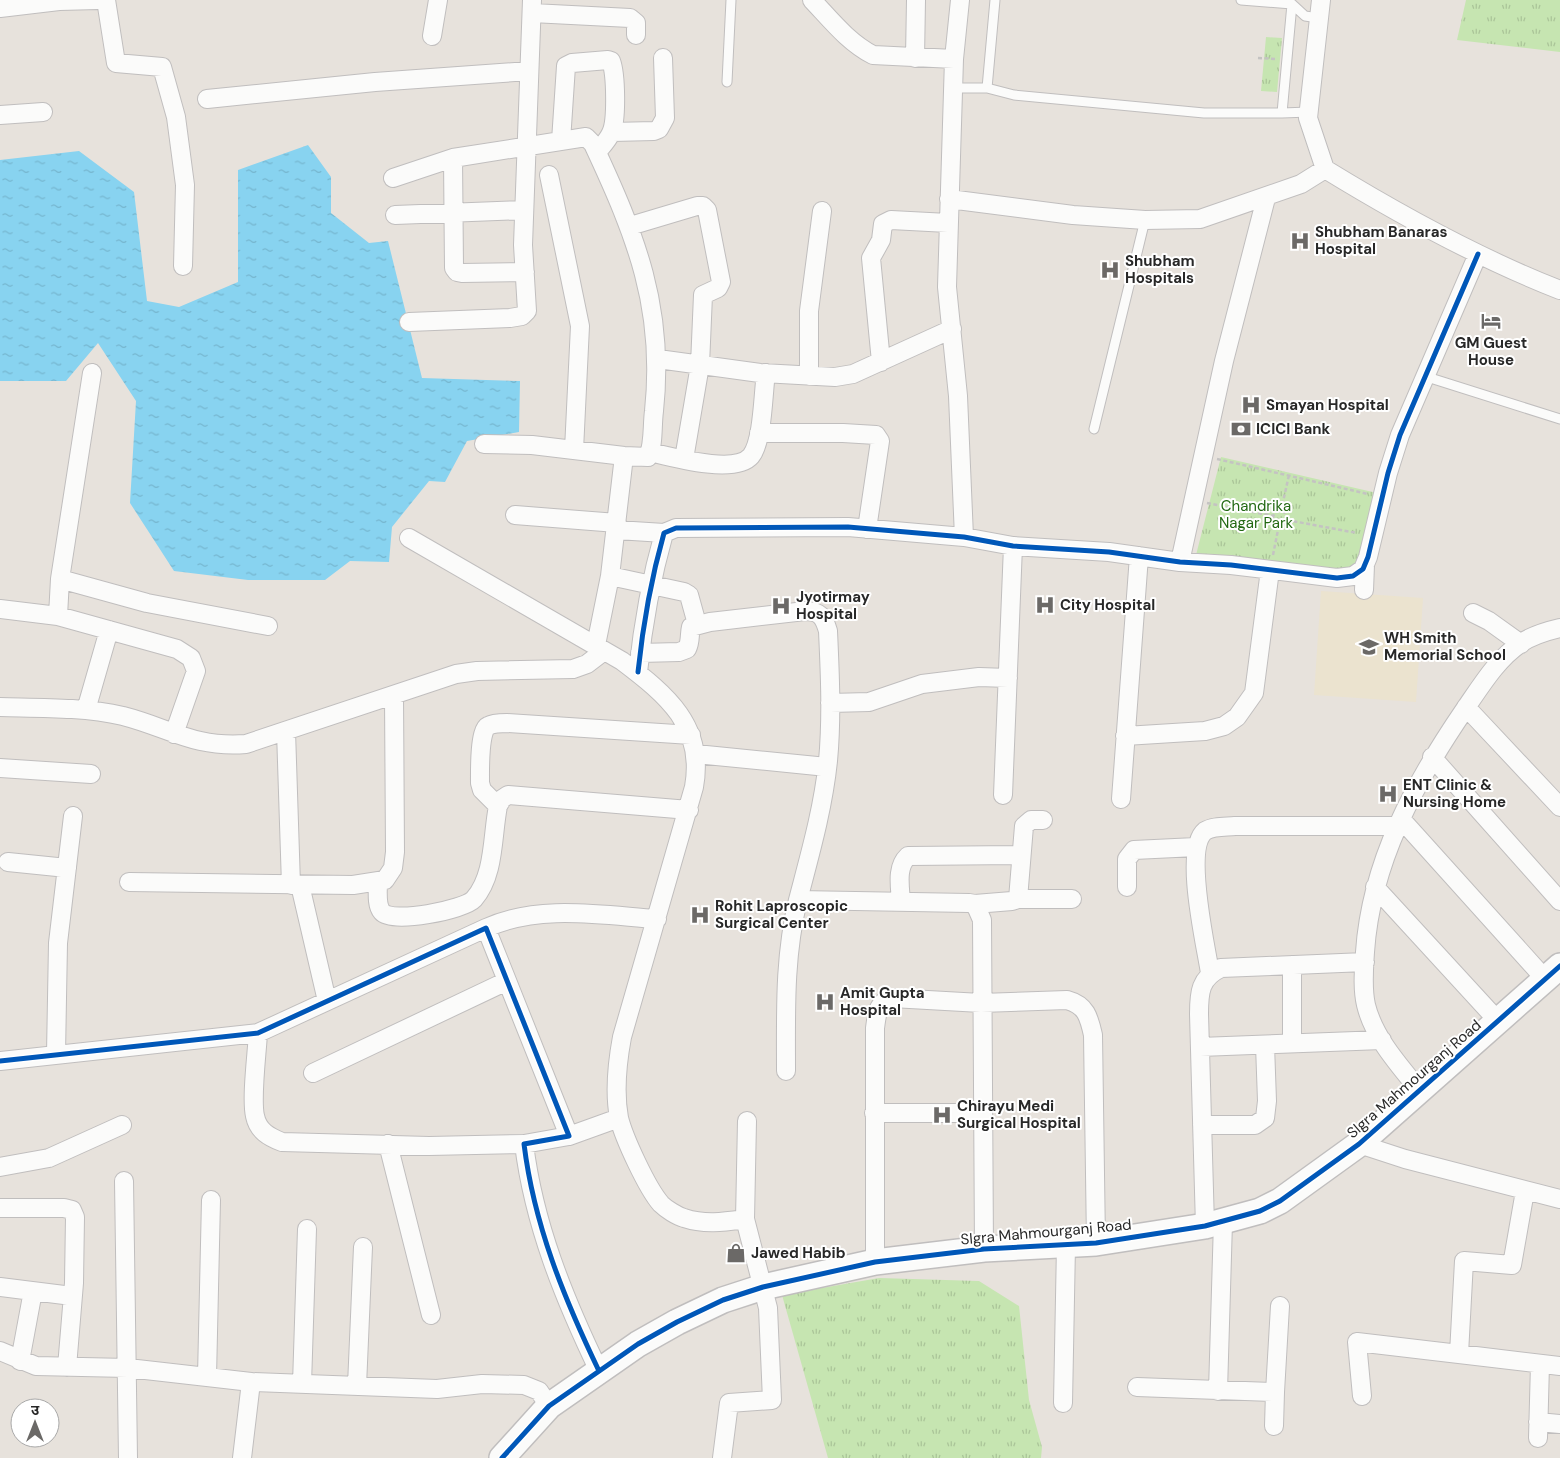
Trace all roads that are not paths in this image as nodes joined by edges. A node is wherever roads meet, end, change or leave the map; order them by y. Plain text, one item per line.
1 (59, 0) edge
2 (98, 0) edge
3 (106, 0) edge
4 (438, 0) edge
5 (731, 0) edge
6 (812, 0) edge
7 (916, 0) edge
8 (960, 0) edge
9 (995, 0) edge
10 (1242, 0) edge
11 (1321, 0) edge
12 (1292, 4) junction
13 (532, 6) edge
14 (0, 8) edge
15 (1319, 18) junction
16 (636, 35) dead end
17 (432, 36) dead end
18 (663, 58) dead end
19 (915, 58) junction
20 (954, 59) junction
21 (528, 71) junction
22 (727, 82) dead end
23 (953, 88) junction
24 (987, 88) junction
25 (207, 99) dead end
26 (43, 112) dead end
27 (1282, 112) junction
28 (1309, 112) junction
29 (0, 116) edge
30 (612, 132) junction
31 (560, 141) junction
32 (526, 147) junction
33 (596, 152) junction
34 (453, 158) junction
35 (1326, 169) junction
36 (549, 175) dead end
37 (393, 178) dead end
38 (1266, 198) junction
39 (949, 199) junction
40 (524, 210) junction
41 (822, 211) dead end
42 (453, 212) junction
43 (396, 215) dead end
44 (1145, 220) junction
45 (948, 223) junction
46 (630, 226) junction
47 (1478, 254) junction
48 (183, 266) dead end
49 (524, 272) junction
50 (1560, 290) edge
51 (409, 322) dead end
52 (952, 329) junction
53 (658, 359) junction
54 (881, 362) junction
55 (700, 365) junction
56 (92, 373) dead end
57 (766, 373) junction
58 (809, 376) junction
59 (1424, 376) junction
60 (1560, 419) edge
61 (1094, 429) dead end
62 (759, 433) junction
63 (484, 444) dead end
64 (574, 450) junction
65 (650, 452) junction
66 (624, 456) junction
67 (684, 459) junction
68 (515, 515) dead end
69 (617, 527) junction
70 (867, 529) junction
71 (664, 533) junction
72 (964, 537) junction
73 (409, 538) dead end
74 (1012, 546) junction
75 (1139, 556) junction
76 (1180, 562) junction
77 (1365, 565) junction
78 (1270, 570) junction
79 (610, 576) junction
80 (60, 579) junction
81 (650, 584) junction
82 (1364, 590) dead end
83 (0, 609) edge
84 (1473, 613) dead end
85 (58, 616) junction
86 (697, 624) junction
87 (268, 626) dead end
88 (1560, 628) edge
89 (109, 630) junction
90 (1520, 644) junction
91 (600, 648) junction
92 (640, 654) junction
93 (638, 672) junction
94 (1008, 678) junction
95 (394, 696) junction
96 (830, 703) junction
97 (0, 707) edge
98 (1466, 707) junction
99 (86, 710) junction
100 (286, 731) junction
101 (174, 734) junction
102 (691, 735) junction
103 (1125, 736) junction
104 (696, 754) junction
105 (1432, 757) junction
106 (827, 767) junction
107 (0, 768) edge
108 (91, 774) dead end
109 (1003, 795) dead end
110 (1121, 799) dead end
111 (498, 806) junction
112 (1560, 807) edge
113 (688, 810) junction
114 (73, 816) dead end
115 (1043, 820) dead end
116 (1400, 822) junction
117 (1196, 847) junction
118 (1020, 855) junction
119 (8, 862) dead end
120 (67, 868) junction
121 (129, 882) dead end
122 (378, 882) junction
123 (296, 885) junction
124 (1375, 886) junction
125 (1127, 887) dead end
126 (1018, 899) junction
127 (1072, 899) dead end
128 (798, 900) junction
129 (1560, 901) edge
130 (901, 902) junction
131 (974, 904) junction
132 (657, 919) junction
133 (486, 928) junction
134 (1364, 962) junction
135 (1292, 965) junction
136 (1553, 973) edge
137 (1210, 974) junction
138 (507, 981) junction
139 (327, 1001) junction
140 (981, 1003) junction
141 (1499, 1022) junction
142 (258, 1033) junction
143 (1382, 1040) junction
144 (1292, 1043) junction
145 (1264, 1045) junction
146 (1200, 1047) junction
147 (56, 1054) junction
148 (0, 1061) edge
149 (786, 1071) dead end
150 (313, 1073) dead end
151 (1420, 1091) junction
152 (874, 1113) junction
153 (982, 1113) junction
154 (620, 1118) junction
155 (748, 1121) dead end
156 (122, 1125) dead end
157 (1202, 1125) junction
158 (569, 1136) junction
159 (388, 1144) junction
160 (524, 1144) junction
161 (1359, 1144) junction
162 (0, 1167) edge
163 (124, 1181) dead end
164 (1525, 1190) junction
165 (1560, 1199) edge
166 (211, 1200) dead end
167 (0, 1208) edge
168 (745, 1219) junction
169 (1214, 1224) junction
170 (307, 1229) dead end
171 (1096, 1243) junction
172 (1066, 1245) junction
173 (364, 1247) dead end
174 (984, 1248) junction
175 (876, 1262) junction
176 (0, 1287) edge
177 (763, 1287) junction
178 (33, 1291) junction
179 (72, 1296) junction
180 (1280, 1306) dead end
181 (430, 1315) dead end
182 (0, 1351) edge
183 (1459, 1354) junction
184 (20, 1361) junction
185 (1540, 1364) junction
186 (1560, 1366) edge
187 (67, 1367) junction
188 (128, 1368) junction
189 (599, 1371) junction
190 (207, 1377) junction
191 (251, 1382) junction
192 (302, 1384) junction
193 (357, 1386) junction
194 (1136, 1387) dead end
195 (1218, 1391) junction
196 (1275, 1392) junction
197 (1362, 1396) dead end
198 (1064, 1404) dead end
199 (549, 1406) junction
200 (1560, 1424) edge
201 (1274, 1426) dead end
202 (128, 1458) edge
203 (242, 1458) edge
204 (502, 1458) edge
205 (722, 1458) edge

1 - 2 street
1 - 14 street
3 - 48 street
4 - 17 street
5 - 22 lane
6 - 19 street
7 - 19 street
8 - 20 street
9 - 24 lane
10 - 12 lane
11 - 15 street
12 - 15 lane
12 - 27 lane
13 - 16 street
13 - 21 street
15 - 28 street
18 - 30 street
19 - 20 street
20 - 23 street
21 - 25 street
21 - 32 street
23 - 24 lane
23 - 39 street
24 - 27 lane
26 - 29 street
27 - 28 lane
28 - 35 street
30 - 31 street
30 - 33 street
31 - 32 street
31 - 33 street
32 - 34 street
32 - 40 street
33 - 46 street
34 - 37 street
34 - 42 street
35 - 38 street
35 - 47 street
36 - 64 street
38 - 44 street
38 - 76 street
39 - 44 street
39 - 45 street
40 - 42 street
40 - 49 street
41 - 58 street
42 - 43 street
42 - 49 street
44 - 61 lane
45 - 52 street
45 - 54 street
46 - 53 street
46 - 55 street
47 - 50 street
47 - 59 street
49 - 51 street
52 - 54 street
52 - 72 street
53 - 55 street
53 - 65 street
54 - 58 street
55 - 57 street
55 - 67 street
56 - 80 street
57 - 58 street
57 - 62 street
59 - 60 lane
59 - 77 street
62 - 67 street
62 - 70 street
63 - 64 street
64 - 66 street
65 - 66 street
65 - 67 street
66 - 69 street
68 - 69 street
69 - 71 street
69 - 79 street
70 - 71 street
70 - 72 street
71 - 81 street
72 - 74 street
73 - 91 street
74 - 75 street
74 - 94 street
75 - 76 street
75 - 103 street
76 - 78 street
77 - 78 street
77 - 82 street
78 - 103 street
79 - 81 street
79 - 91 street
80 - 85 street
80 - 87 street
81 - 86 street
81 - 92 street
83 - 85 street
84 - 90 street
85 - 89 street
86 - 92 street
86 - 96 street
88 - 90 street
89 - 99 street
89 - 101 street
90 - 98 street
91 - 93 street
91 - 95 street
92 - 93 street
93 - 102 street
94 - 96 street
94 - 109 street
95 - 100 street
95 - 122 street
96 - 106 street
97 - 99 street
98 - 105 street
98 - 112 street
99 - 101 street
100 - 101 street
100 - 123 street
102 - 104 street
102 - 111 street
103 - 110 street
104 - 106 street
104 - 113 street
105 - 116 street
105 - 129 street
106 - 128 street
107 - 108 street
111 - 113 street
111 - 122 street
113 - 132 street
114 - 120 street
115 - 118 street
116 - 117 street
116 - 124 street
116 - 136 street
117 - 125 street
117 - 137 street
118 - 126 street
118 - 130 street
119 - 120 street
120 - 147 street
121 - 123 street
122 - 123 street
123 - 139 street
124 - 134 street
124 - 141 street
126 - 127 street
126 - 131 street
128 - 130 street
128 - 149 street
130 - 131 street
131 - 140 street
132 - 133 street
132 - 154 street
133 - 138 street
133 - 139 street
134 - 135 street
134 - 143 street
135 - 137 street
135 - 144 street
136 - 141 street, SIgra Mahmourganj Road
137 - 146 street
138 - 150 street
138 - 158 street
139 - 142 street
140 - 152 street
140 - 153 street
140 - 171 street
141 - 151 street, SIgra Mahmourganj Road
142 - 147 street
142 - 159 street
143 - 144 street
143 - 151 street
144 - 145 street
145 - 146 street
145 - 157 street
146 - 157 street
147 - 148 street
151 - 161 street, SIgra Mahmourganj Road
152 - 153 street
152 - 175 street
153 - 174 street
154 - 158 street
154 - 168 street
155 - 168 street
156 - 162 street
157 - 169 street
158 - 160 street
159 - 160 street
159 - 181 street
160 - 189 street
161 - 164 street
161 - 169 street, SIgra Mahmourganj Road
163 - 188 street
164 - 165 street
164 - 183 street
166 - 190 street
167 - 179 street
168 - 177 street
169 - 171 street, SIgra Mahmourganj Road
169 - 195 street
170 - 192 street
171 - 172 street, SIgra Mahmourganj Road
172 - 174 street, SIgra Mahmourganj Road
172 - 198 street
173 - 193 street
174 - 175 street, SIgra Mahmourganj Road
175 - 177 street, SIgra Mahmourganj Road
176 - 178 street
177 - 189 street, SIgra Mahmourganj Road
177 - 205 street
178 - 179 street
178 - 184 street
179 - 187 street
180 - 196 street
182 - 184 street
183 - 185 street
183 - 197 street
184 - 187 street
185 - 186 street
185 - 200 street
187 - 188 street
188 - 190 street
188 - 202 street
189 - 199 street, SIgra Mahmourganj Road
190 - 191 street
191 - 192 street
191 - 203 street
192 - 193 street
193 - 199 street
194 - 195 street
195 - 196 street
196 - 201 street
199 - 204 street, SIgra Mahmourganj Road

